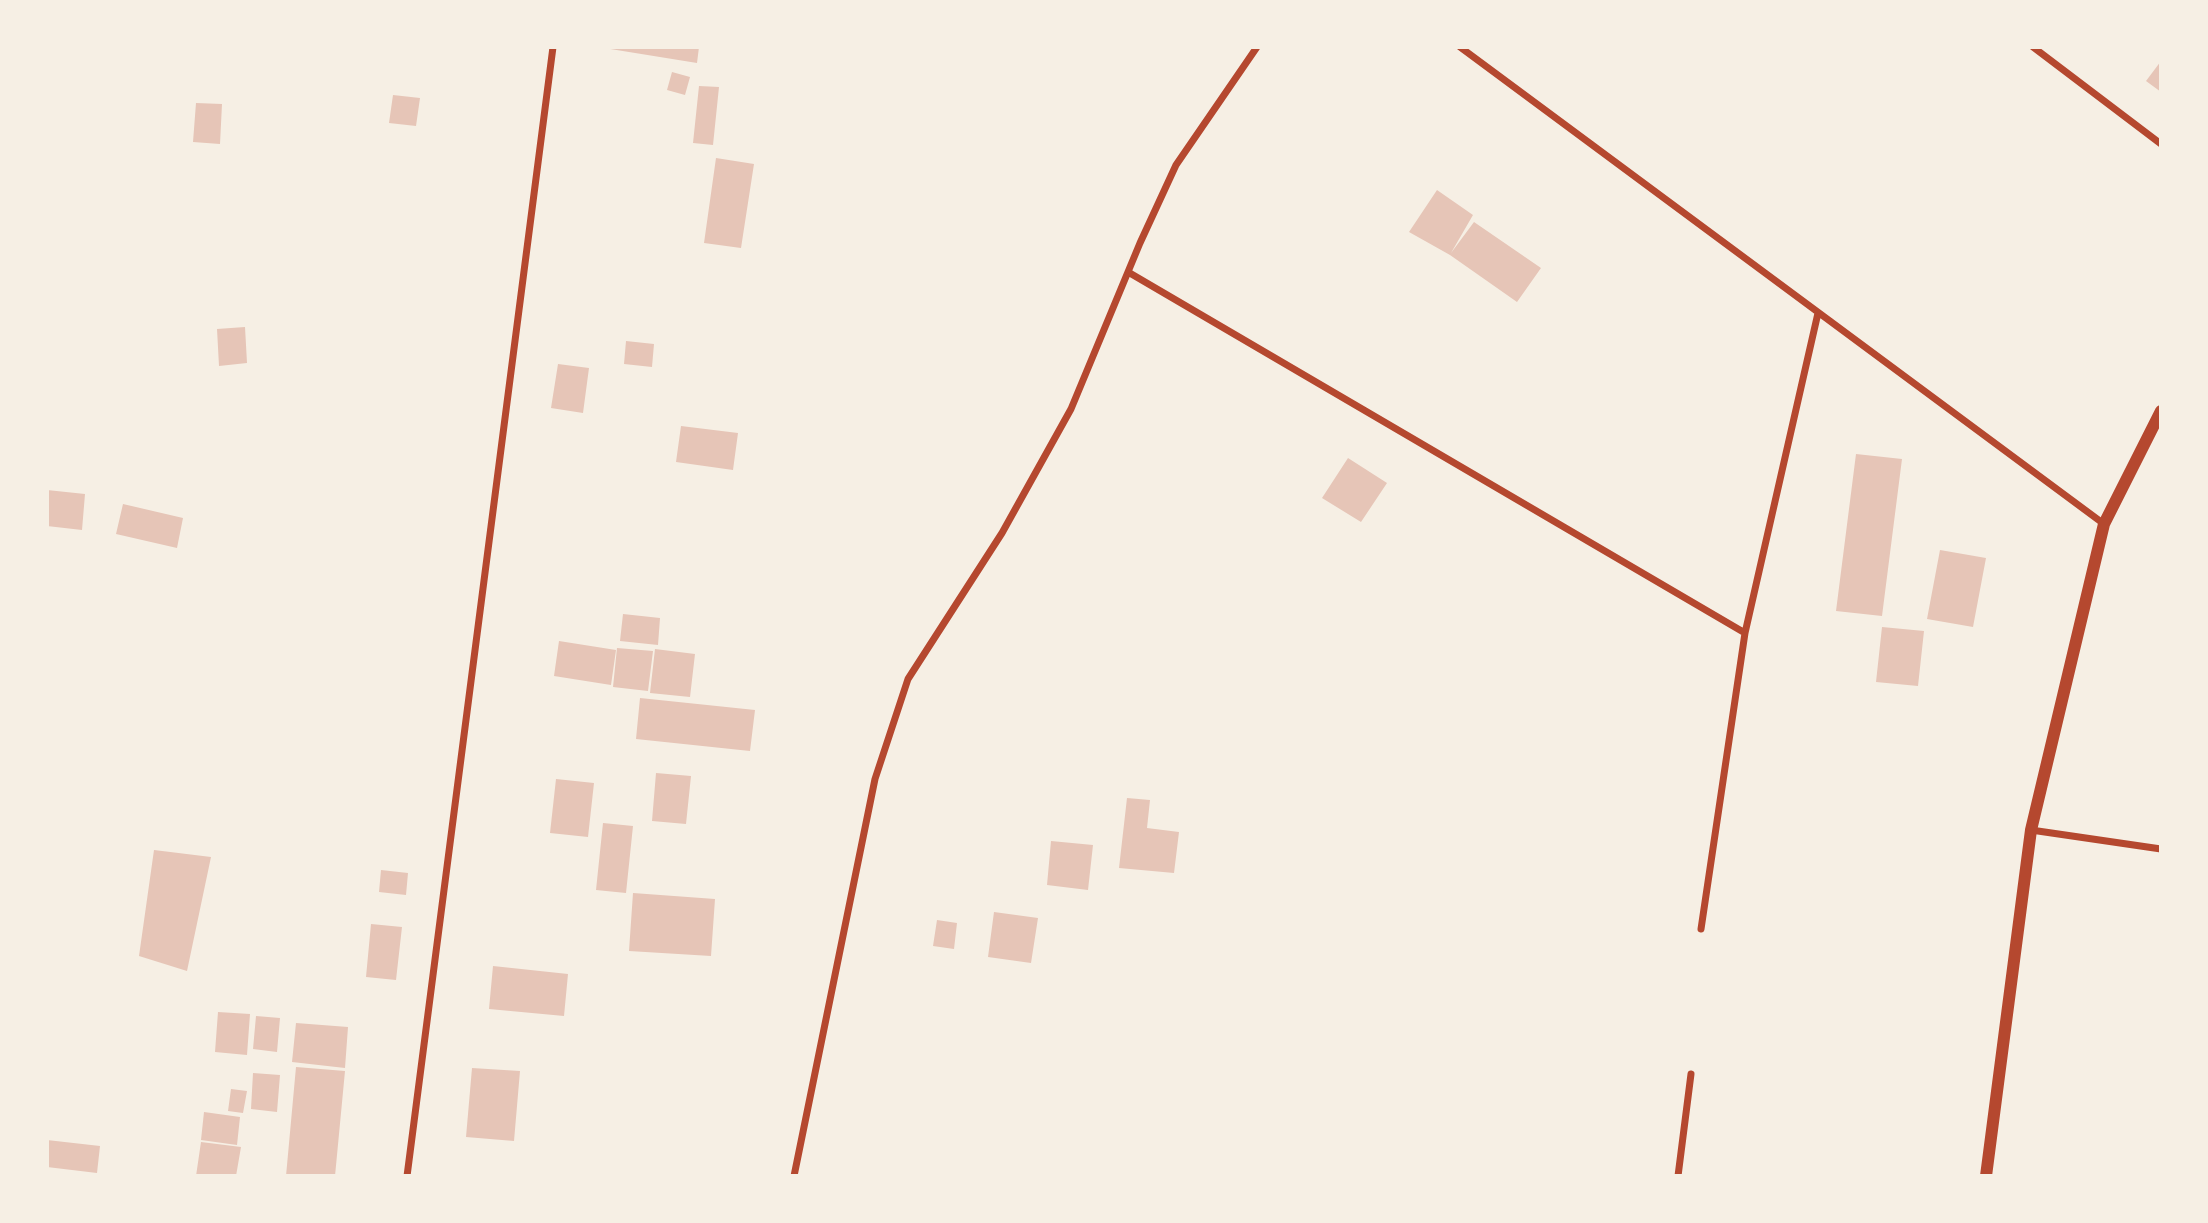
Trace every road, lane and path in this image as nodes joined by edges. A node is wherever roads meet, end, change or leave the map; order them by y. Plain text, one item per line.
1 (553, 47) edge
2 (1257, 47) edge
3 (1460, 47) edge
4 (2034, 47) edge
5 (2161, 144) edge
6 (1128, 272) junction
7 (1818, 313) junction
8 (2161, 411) edge
9 (2104, 524) junction
10 (1745, 633) junction
11 (2031, 830) junction
12 (2161, 849) edge
13 (1701, 929) dead end
14 (1691, 1074) dead end
15 (407, 1176) edge
16 (794, 1176) edge
17 (1678, 1176) edge
18 (1986, 1176) edge

1 - 15 street
2 - 6 street
3 - 7 street
4 - 5 street
6 - 10 street
6 - 16 street
7 - 9 street
7 - 10 street
8 - 9 street
9 - 11 street
10 - 13 street
11 - 12 street
11 - 18 street
14 - 17 street

